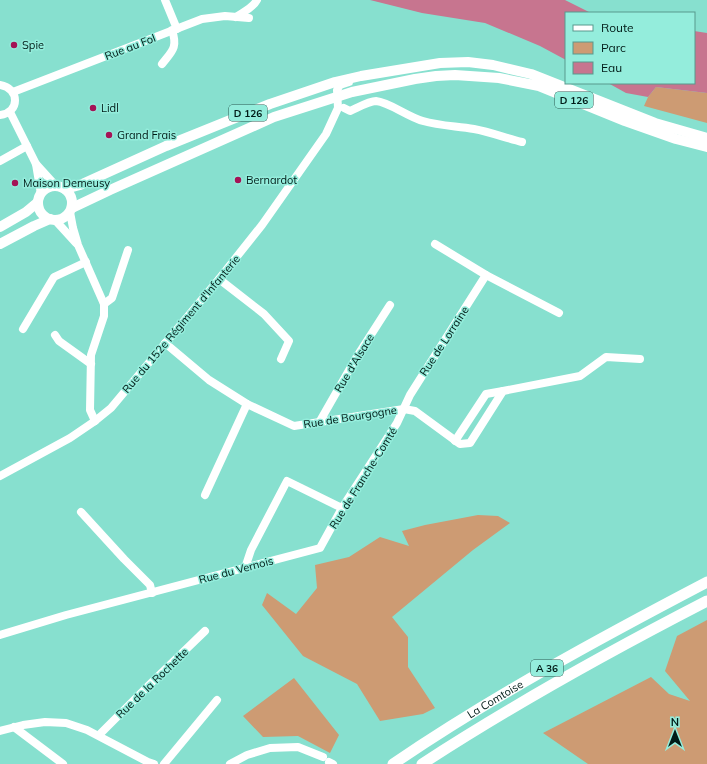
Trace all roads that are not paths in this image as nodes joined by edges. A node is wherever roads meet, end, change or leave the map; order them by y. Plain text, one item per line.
1 (165, 0) edge
2 (256, 0) edge
3 (236, 17) junction
4 (249, 18) dead end
5 (175, 30) junction
6 (162, 64) dead end
7 (391, 71) junction
8 (0, 85) edge
9 (13, 92) junction
10 (352, 92) junction
11 (337, 97) junction
12 (344, 108) junction
13 (10, 112) junction
14 (0, 115) edge
15 (326, 134) junction
16 (707, 138) edge
17 (522, 142) dead end
18 (27, 146) junction
19 (707, 147) edge
20 (0, 161) edge
21 (36, 164) junction
22 (60, 188) junction
23 (40, 198) junction
24 (71, 210) junction
25 (52, 220) junction
26 (0, 227) edge
27 (0, 244) edge
28 (435, 244) dead end
29 (78, 246) junction
30 (128, 250) dead end
31 (86, 262) junction
32 (486, 275) junction
33 (219, 279) junction
34 (104, 304) junction
35 (390, 305) dead end
36 (559, 313) dead end
37 (23, 329) dead end
38 (55, 335) dead end
39 (165, 343) junction
40 (281, 359) dead end
41 (640, 359) dead end
42 (91, 364) junction
43 (503, 391) junction
44 (247, 404) junction
45 (404, 409) junction
46 (95, 421) junction
47 (320, 421) junction
48 (455, 441) junction
49 (0, 476) edge
50 (205, 495) dead end
51 (342, 508) junction
52 (82, 512) dead end
53 (320, 548) joint
54 (245, 568) junction
55 (707, 582) edge
56 (152, 593) junction
57 (707, 601) edge
58 (206, 631) dead end
59 (0, 635) edge
60 (217, 700) dead end
61 (14, 727) junction
62 (0, 731) edge
63 (98, 736) junction
64 (328, 761) edge
65 (63, 764) edge
66 (154, 764) edge
67 (164, 764) edge
68 (230, 764) edge
69 (393, 764) edge
70 (422, 764) edge

1 - 5 street
2 - 3 street
3 - 4 street, Rue au Fol
3 - 5 street, Rue au Fol
5 - 6 street
5 - 9 street, Rue au Fol
7 - 11 street
7 - 16 main road, D 126
7 - 22 main road, D 126
8 - 9 street
9 - 13 street
10 - 11 main road, D 126
10 - 12 street, Rue du 152e Régiment d'Infanterie
10 - 19 main road, D 126
11 - 15 street, Rue du 152e Régiment d'Infanterie
11 - 24 main road, D 126
12 - 15 street, Rue du 152e Régiment d'Infanterie
12 - 17 street
13 - 14 street
13 - 18 street
15 - 33 street, Rue du 152e Régiment d'Infanterie
18 - 20 street
18 - 21 street
21 - 22 street
21 - 23 street
22 - 23 main road
22 - 24 main road
23 - 25 main road
23 - 26 main road
24 - 25 main road
24 - 29 street
25 - 27 main road
25 - 29 street
28 - 32 street
29 - 31 street
30 - 34 street
31 - 34 street
31 - 37 street
32 - 36 street
32 - 45 street, Rue de Lorraine
33 - 39 street, Rue du 152e Régiment d'Infanterie
33 - 40 street
34 - 42 street
35 - 47 street, Rue d'Alsace
38 - 42 street
39 - 44 street, Rue de Bourgogne
39 - 46 street, Rue du 152e Régiment d'Infanterie
41 - 43 street
42 - 46 street
43 - 48 street
43 - 48 street
44 - 47 street, Rue de Bourgogne
44 - 50 street
45 - 47 street, Rue de Bourgogne
45 - 48 street, Rue de Bourgogne
45 - 51 street, Rue de Franche-Comté
46 - 49 street, Rue du 152e Régiment d'Infanterie
51 - 53 street, Rue de Franche-Comté
51 - 54 street
52 - 56 street
53 - 54 street, Rue du Vernois
54 - 56 street, Rue du Vernois
55 - 69 highway, La Comtoise / A 36
56 - 59 street, Rue du Vernois
57 - 70 highway, La Comtoise / A 36
58 - 63 street, Rue de la Rochette
60 - 67 street
61 - 62 street
61 - 63 street
61 - 65 street
63 - 66 street
64 - 68 street

